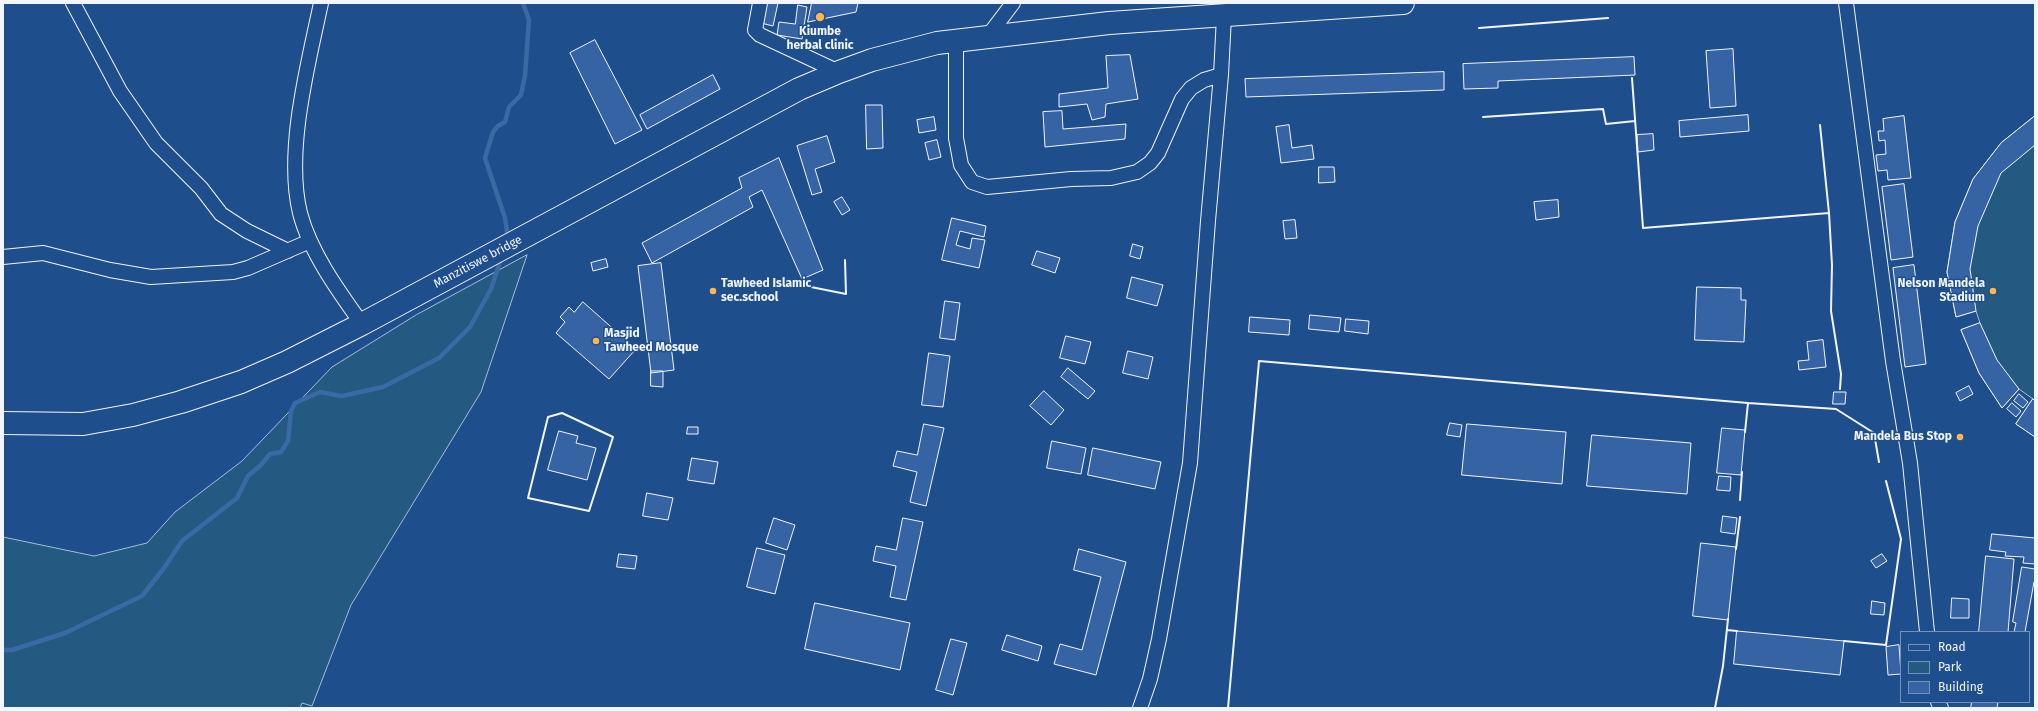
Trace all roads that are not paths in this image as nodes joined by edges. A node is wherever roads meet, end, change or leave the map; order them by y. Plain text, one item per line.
1 (73, 3) edge
2 (321, 3) edge
3 (760, 3) edge
4 (1013, 3) edge
5 (1403, 3) edge
6 (1846, 3) edge
7 (1273, 7) edge
8 (1224, 16) junction
9 (988, 36) junction
10 (956, 40) junction
11 (839, 72) junction
12 (1221, 75) junction
13 (310, 241) junction
14 (288, 251) junction
15 (3, 257) edge
16 (362, 324) junction
17 (3, 423) edge
18 (1927, 631) edge
19 (1140, 708) edge

1 - 14 street
2 - 13 street
3 - 11 street
4 - 9 street
5 - 7 highway, Manzitiswe bridge
6 - 18 street
7 - 8 highway, Manzitiswe bridge
8 - 9 highway, Manzitiswe bridge
8 - 12 street
9 - 10 highway, Manzitiswe bridge
10 - 11 highway, Manzitiswe bridge
10 - 12 street
11 - 16 highway, Manzitiswe bridge
12 - 19 street
13 - 14 street
13 - 16 street
14 - 15 street
16 - 17 highway, Manzitiswe bridge

